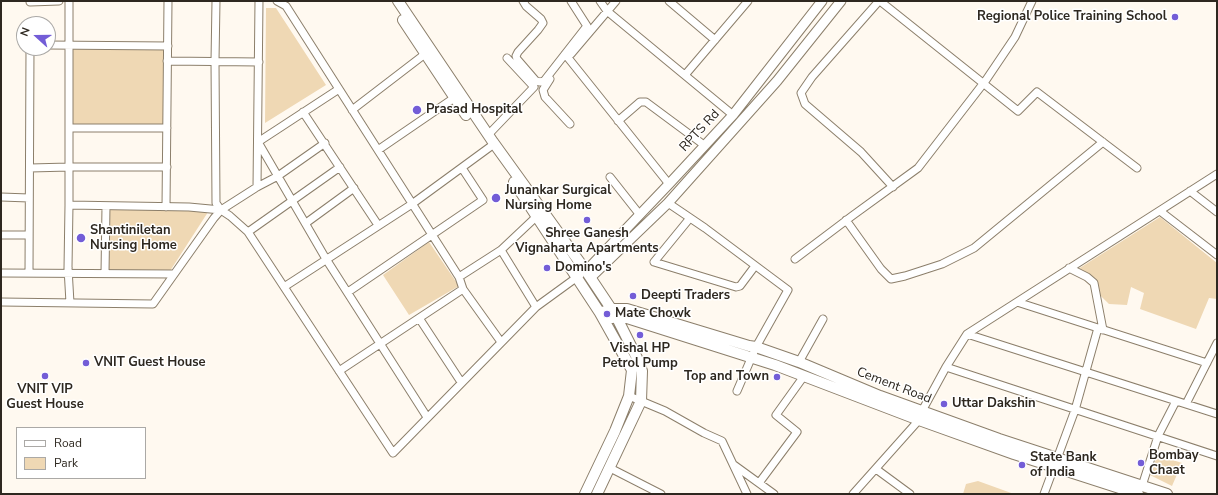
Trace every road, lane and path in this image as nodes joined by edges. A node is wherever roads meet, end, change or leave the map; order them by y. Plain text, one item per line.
1 (59, 1) edge
2 (69, 1) edge
3 (168, 1) edge
4 (216, 1) edge
5 (259, 1) edge
6 (277, 1) edge
7 (391, 1) edge
8 (398, 1) edge
9 (523, 1) edge
10 (571, 1) edge
11 (600, 1) edge
12 (616, 1) edge
13 (669, 1) edge
14 (822, 1) edge
15 (841, 1) edge
16 (880, 1) edge
17 (1032, 1) edge
18 (30, 2) dead end
19 (745, 2) edge
20 (607, 11) junction
21 (586, 31) junction
22 (715, 40) junction
23 (69, 44) junction
24 (56, 45) edge
25 (168, 46) junction
26 (425, 54) junction
27 (30, 56) edge
28 (566, 56) junction
29 (507, 58) dead end
30 (168, 61) junction
31 (215, 61) junction
32 (259, 62) junction
33 (685, 75) junction
34 (983, 83) junction
35 (339, 88) junction
36 (454, 98) junction
37 (352, 110) junction
38 (303, 112) junction
39 (733, 115) junction
40 (618, 121) junction
41 (570, 124) dead end
42 (69, 128) junction
43 (167, 128) junction
44 (258, 142) junction
45 (490, 142) junction
46 (1103, 142) junction
47 (325, 143) junction
48 (704, 145) junction
49 (378, 150) junction
50 (69, 167) junction
51 (167, 167) junction
52 (340, 167) junction
53 (30, 168) junction
54 (462, 168) junction
55 (1137, 168) dead end
56 (1217, 174) edge
57 (278, 176) junction
58 (610, 177) dead end
59 (669, 184) junction
60 (257, 187) junction
61 (893, 187) junction
62 (354, 188) junction
63 (1190, 191) junction
64 (1, 197) edge
65 (29, 198) junction
66 (293, 201) junction
67 (668, 203) junction
68 (412, 204) junction
69 (69, 205) junction
70 (106, 206) junction
71 (166, 207) junction
72 (221, 210) junction
73 (1160, 211) junction
74 (1217, 212) edge
75 (640, 215) junction
76 (536, 217) junction
77 (690, 218) junction
78 (846, 220) junction
79 (306, 224) junction
80 (378, 225) junction
81 (248, 232) junction
82 (1, 235) edge
83 (29, 235) junction
84 (433, 235) junction
85 (501, 250) junction
86 (1217, 255) edge
87 (326, 259) junction
88 (796, 259) dead end
89 (755, 266) junction
90 (1069, 268) junction
91 (1, 273) edge
92 (29, 273) junction
93 (68, 273) junction
94 (105, 273) junction
95 (174, 274) junction
96 (588, 274) junction
97 (459, 277) junction
98 (577, 278) junction
99 (284, 287) junction
100 (463, 289) junction
101 (348, 292) junction
102 (1, 302) edge
103 (1017, 302) junction
104 (70, 303) junction
105 (536, 307) junction
106 (614, 313) junction
107 (603, 317) junction
108 (419, 318) junction
109 (823, 319) dead end
110 (1100, 329) junction
111 (967, 334) junction
112 (500, 342) junction
113 (380, 343) junction
114 (1217, 343) edge
115 (756, 347) junction
116 (751, 357) junction
117 (799, 362) junction
118 (1207, 363) junction
119 (946, 367) junction
120 (339, 371) junction
121 (1084, 372) junction
122 (804, 376) junction
123 (461, 382) junction
124 (737, 391) dead end
125 (629, 396) junction
126 (640, 400) junction
127 (1176, 401) junction
128 (1186, 404) junction
129 (1075, 410) junction
130 (1217, 414) edge
131 (921, 415) junction
132 (427, 417) junction
133 (1158, 436) junction
134 (1217, 456) edge
135 (1056, 462) junction
136 (732, 464) junction
137 (610, 468) junction
138 (876, 469) junction
139 (759, 483) junction
140 (1111, 490) edge
141 (1140, 490) edge
142 (585, 494) edge
143 (597, 494) edge
144 (661, 494) edge
145 (747, 494) edge
146 (774, 494) edge
147 (853, 494) edge
148 (910, 494) edge
149 (1044, 494) edge
150 (1167, 494) edge

1 - 18 street
2 - 23 street
3 - 25 street
4 - 31 street
5 - 32 street
6 - 35 street
7 - 26 main road
8 - 45 main road
9 - 28 street
10 - 21 street
11 - 20 street
12 - 20 street
13 - 22 street
14 - 39 street, RPTS Rd
15 - 67 street
16 - 34 street
16 - 61 street
17 - 34 street
19 - 22 street
20 - 21 street
20 - 33 street
21 - 28 street
22 - 33 street
23 - 24 street
23 - 25 street
23 - 42 street
25 - 30 street
26 - 36 main road
26 - 37 street
27 - 53 street
28 - 40 street
28 - 41 street
28 - 59 street
29 - 45 street
30 - 31 street
30 - 43 street
31 - 32 street
31 - 72 street
32 - 44 street
33 - 39 street
34 - 46 street
34 - 61 street
35 - 37 street
35 - 38 street
36 - 45 main road
36 - 49 street
37 - 49 street
38 - 44 street
38 - 47 street
39 - 48 street, RPTS Rd
40 - 48 street
40 - 59 street
42 - 43 street
42 - 50 street
43 - 51 street
44 - 57 street
44 - 60 street
45 - 54 street
45 - 76 main road
45 - 96 main road
46 - 55 street
46 - 78 street
47 - 52 street
47 - 57 street
48 - 59 street, RPTS Rd
49 - 68 street
50 - 51 street
50 - 53 street
50 - 69 street
51 - 71 street
52 - 62 street
52 - 66 street
53 - 65 street
54 - 68 street
54 - 84 street
56 - 63 street
57 - 60 street
57 - 66 street
58 - 75 street
59 - 75 street, RPTS Rd
60 - 72 street
61 - 78 street
62 - 79 street
62 - 80 street
63 - 73 street
63 - 74 street
64 - 65 street
65 - 83 street
66 - 79 street
66 - 81 street
67 - 77 street
67 - 96 street
68 - 80 street
68 - 84 street
69 - 70 street
69 - 93 street
70 - 71 street
70 - 94 street
71 - 72 street
72 - 81 street
72 - 95 street
73 - 86 street
73 - 90 street
75 - 96 street, RPTS Rd
76 - 85 street
76 - 98 main road
77 - 89 street
77 - 89 street
78 - 88 street
79 - 87 street
80 - 87 street
81 - 99 street
82 - 83 street
83 - 92 street
84 - 97 street
84 - 101 street
85 - 97 street
85 - 105 street
87 - 99 street
87 - 101 street
89 - 115 street
90 - 103 street
90 - 110 street
91 - 92 street
92 - 93 street
93 - 94 street
93 - 104 street
94 - 95 street
95 - 104 street
96 - 98 street
96 - 106 main road
97 - 100 street
98 - 105 street
98 - 107 main road
99 - 120 street
100 - 108 street
100 - 112 street
101 - 113 street
102 - 104 street
103 - 110 street
103 - 111 street
105 - 112 street
106 - 107 main road
106 - 115 main road, Cement Road
106 - 116 main road, Cement Road
106 - 126 main road
107 - 125 main road
108 - 113 street
108 - 123 street
109 - 117 street
110 - 118 street
110 - 121 street
111 - 119 street
111 - 121 street
112 - 123 street
113 - 120 street
113 - 132 street
114 - 118 street
115 - 116 street
115 - 117 main road, Cement Road
116 - 122 main road, Cement Road
116 - 124 street
117 - 131 main road, Cement Road
118 - 128 street
119 - 129 street
119 - 131 street
120 - 132 street
121 - 127 street
121 - 129 street
122 - 131 main road, Cement Road
122 - 139 street
123 - 132 street
125 - 126 street
125 - 142 main road
126 - 136 street
126 - 137 main road
127 - 128 street
127 - 133 street
128 - 130 street
129 - 133 street
129 - 135 street
131 - 135 main road, Cement Road
131 - 138 street
133 - 134 street
133 - 141 street
135 - 140 main road, Cement Road
135 - 141 main road, Cement Road
135 - 149 street
136 - 139 street
136 - 145 street
137 - 143 main road
137 - 144 street
138 - 147 street
138 - 148 street
139 - 146 street
140 - 141 main road, Cement Road
141 - 150 main road, Cement Road

